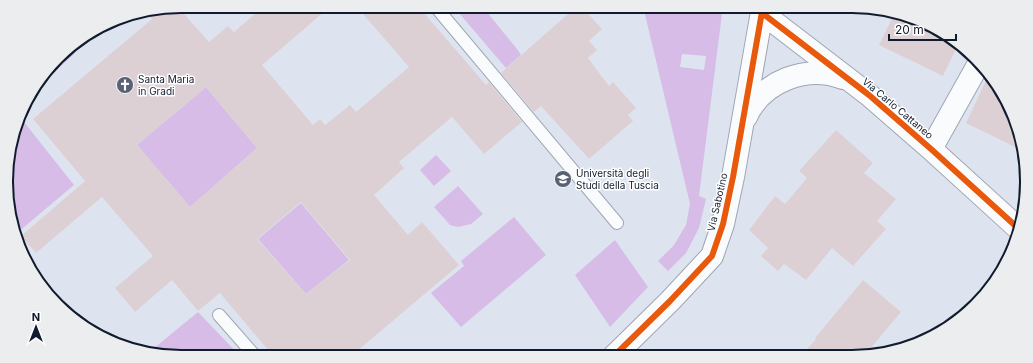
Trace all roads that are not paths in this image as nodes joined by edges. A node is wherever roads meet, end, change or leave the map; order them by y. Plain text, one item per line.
1 (440, 13) edge
2 (762, 13) edge
3 (768, 13) edge
4 (976, 68) edge
5 (850, 80) junction
6 (742, 125) junction
7 (931, 149) junction
8 (617, 222) dead end
9 (1014, 225) edge
10 (219, 315) dead end
11 (250, 350) edge
12 (620, 350) edge

1 - 8 lane
2 - 6 street, Via Sabotino
3 - 5 street, Via Carlo Cattaneo
4 - 7 street, Via Carlo Cattaneo
5 - 6 street
5 - 7 street, Via Carlo Cattaneo
6 - 12 street, Via Sabotino
7 - 9 street, Via Carlo Cattaneo
10 - 11 lane

